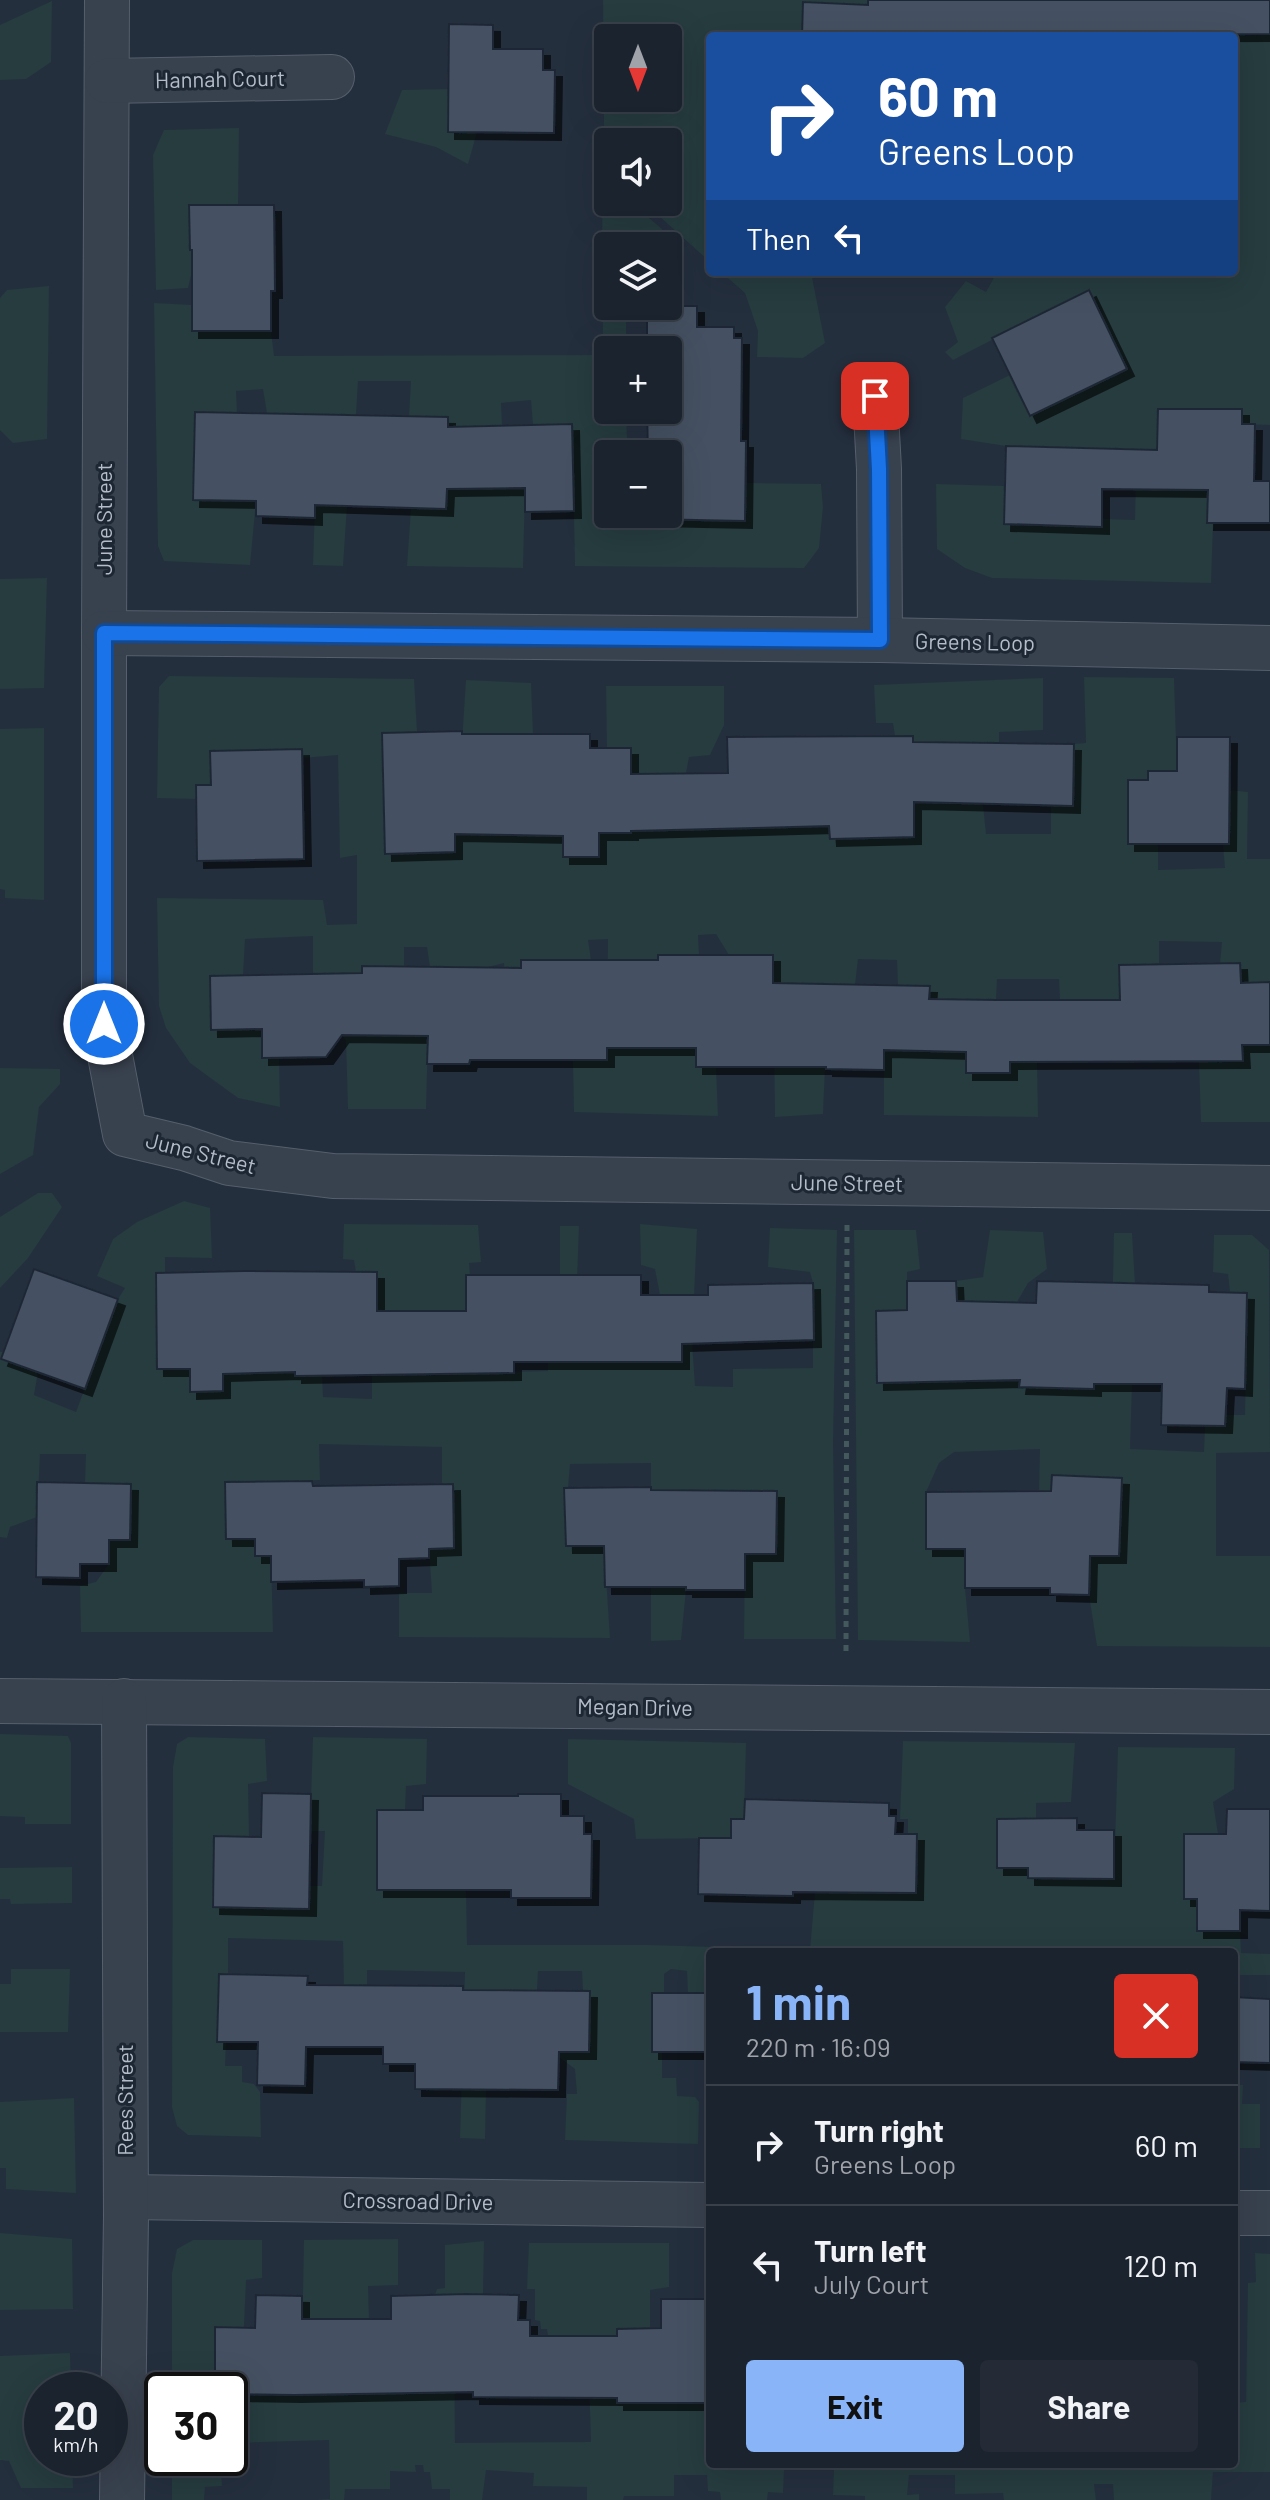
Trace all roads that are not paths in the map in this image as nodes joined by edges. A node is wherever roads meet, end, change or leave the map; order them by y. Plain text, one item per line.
1 (107, 0) edge
2 (332, 77) dead end
3 (107, 81) junction
4 (875, 396) dead end
5 (104, 633) junction
6 (880, 640) junction
7 (1270, 648) edge
8 (1270, 1188) edge
9 (0, 1701) edge
10 (124, 1701) junction
11 (1270, 1712) edge
12 (126, 2197) junction
13 (706, 2205) edge
14 (1238, 2213) edge
15 (1270, 2213) edge
16 (122, 2500) edge

1 - 3 street, June Street
2 - 3 street, Hannah Court
3 - 5 street, June Street
4 - 6 street
5 - 6 street, Greens Loop
5 - 8 street, June Street
6 - 7 street, Greens Loop
9 - 10 street, Megan Drive
10 - 11 street, Megan Drive
10 - 12 street, Rees Street
12 - 13 street, Crossroad Drive
12 - 16 street, Rees Street
14 - 15 street

